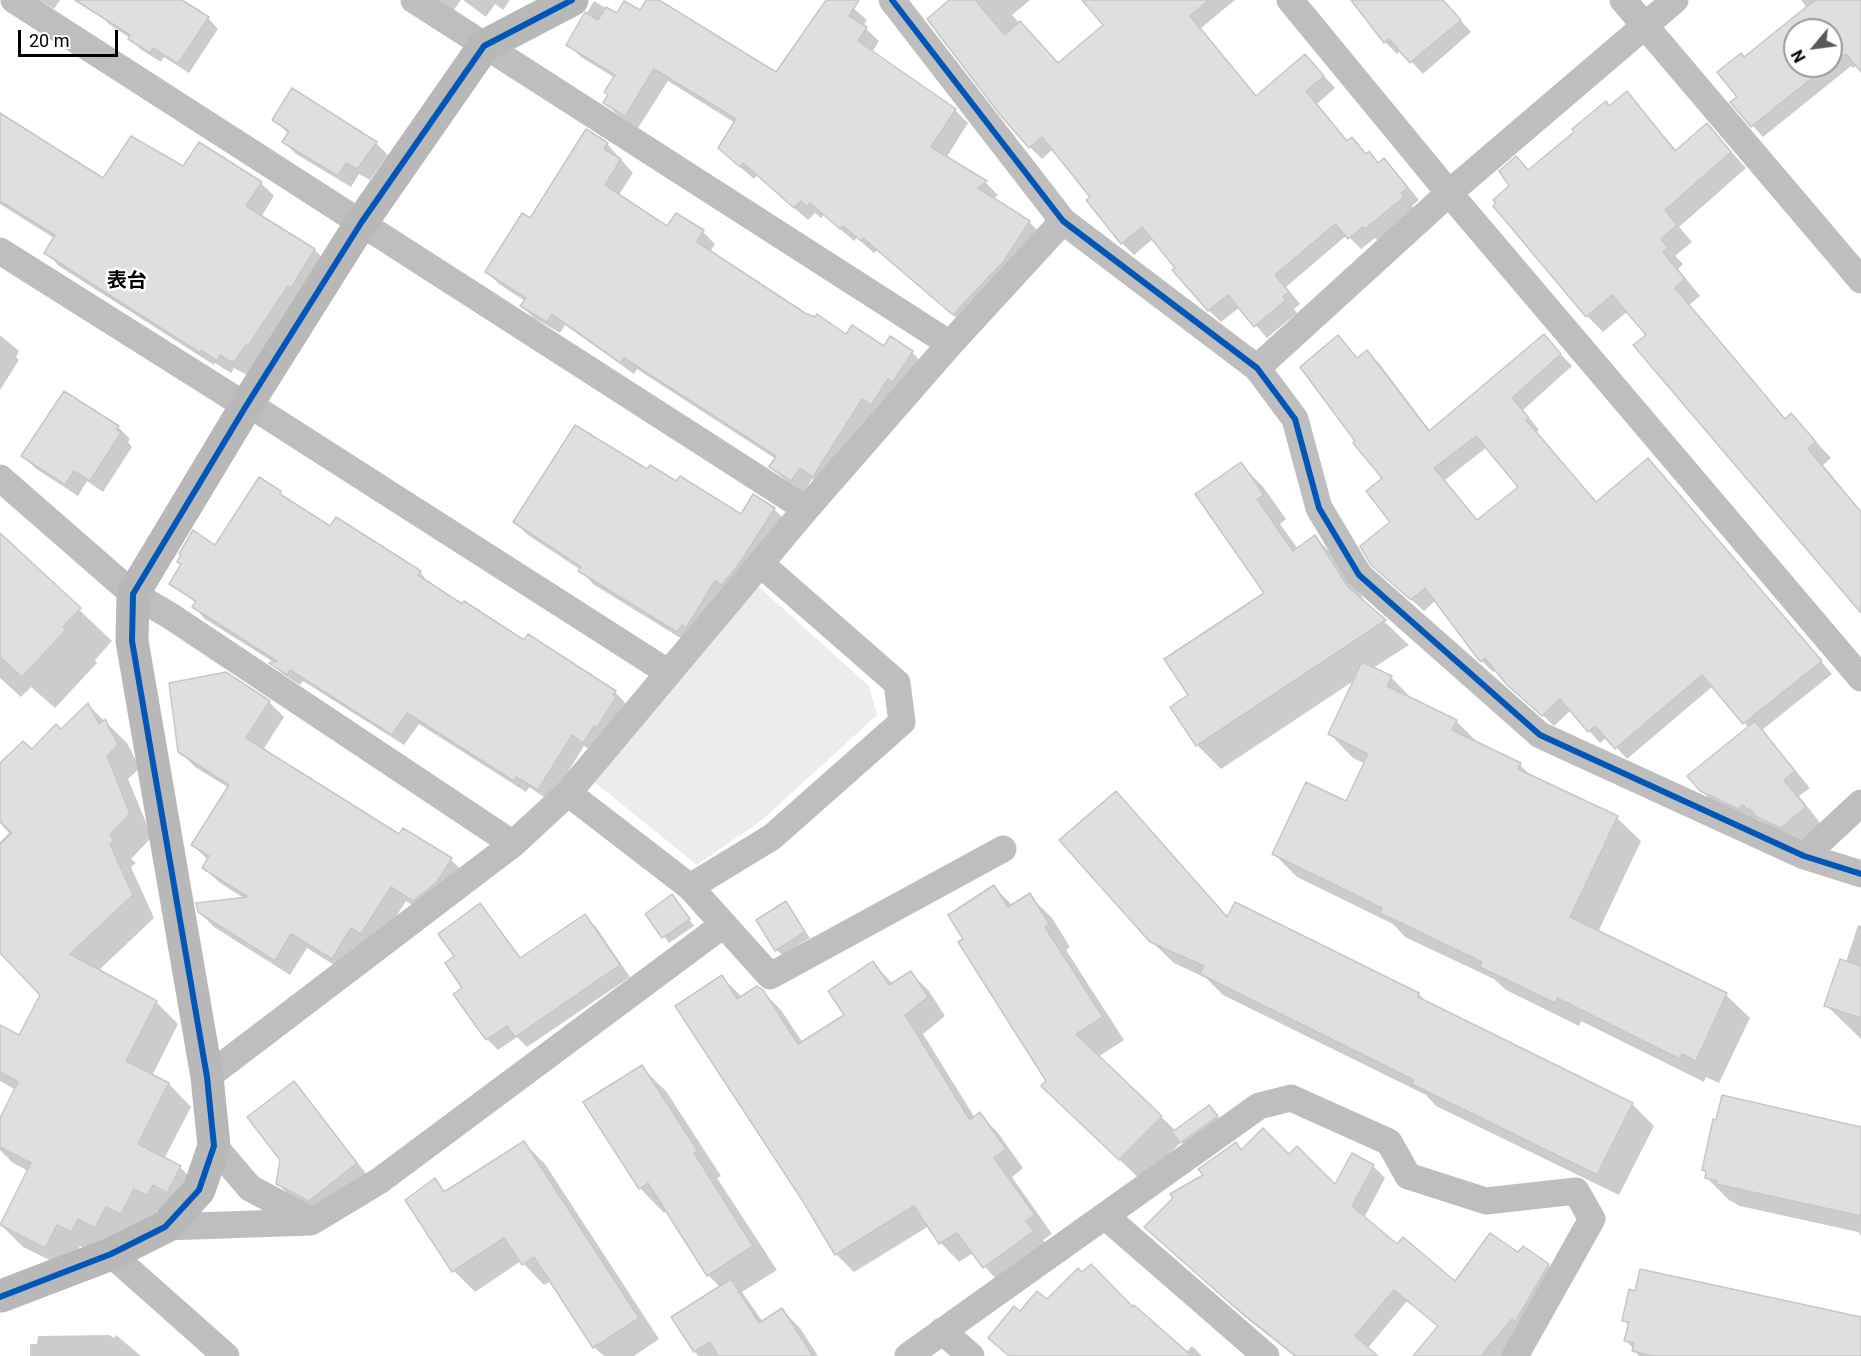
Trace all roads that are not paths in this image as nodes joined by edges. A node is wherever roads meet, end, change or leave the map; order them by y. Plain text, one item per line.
1 (14, 0) edge
2 (414, 0) edge
3 (572, 0) edge
4 (892, 0) edge
5 (1290, 0) edge
6 (1623, 0) edge
7 (1675, 0) edge
8 (1646, 27) junction
9 (484, 46) junction
10 (1449, 193) junction
11 (1063, 220) junction
12 (361, 223) junction
13 (0, 251) edge
14 (1861, 280) edge
15 (950, 344) junction
16 (1257, 368) junction
17 (246, 406) junction
18 (0, 478) edge
19 (806, 509) junction
20 (762, 565) junction
21 (133, 594) junction
22 (669, 673) junction
23 (1861, 678) edge
24 (568, 793) junction
25 (1861, 802) edge
26 (513, 844) junction
27 (1003, 849) dead end
28 (1804, 856) junction
29 (1861, 874) edge
30 (690, 887) junction
31 (723, 925) junction
32 (207, 1077) junction
33 (214, 1146) junction
34 (1105, 1216) junction
35 (311, 1221) junction
36 (165, 1227) junction
37 (111, 1254) junction
38 (1, 1296) edge
39 (942, 1331) junction
40 (226, 1356) edge
41 (908, 1356) edge
42 (971, 1356) edge
43 (1266, 1356) edge
44 (1515, 1356) edge

1 - 12 street
2 - 9 street
3 - 9 street
4 - 11 street
5 - 10 street
6 - 8 street
7 - 8 street
8 - 10 street
8 - 14 street
9 - 12 street
9 - 15 street
10 - 16 street
10 - 23 street
11 - 15 street
11 - 16 street
12 - 17 street
12 - 19 street
13 - 17 street
15 - 19 street
16 - 28 street
17 - 21 street
17 - 22 street
18 - 21 street
19 - 20 street
20 - 22 street
20 - 30 street
21 - 26 street
21 - 32 street
22 - 24 street
24 - 26 street
24 - 30 street
25 - 28 street
26 - 32 street
27 - 31 street
28 - 29 street
30 - 31 street
31 - 35 street
32 - 33 street
33 - 35 street
33 - 36 street
34 - 39 street
34 - 43 street
34 - 44 street
35 - 36 street
36 - 37 street
37 - 38 street
37 - 40 street
39 - 41 street
39 - 42 street

